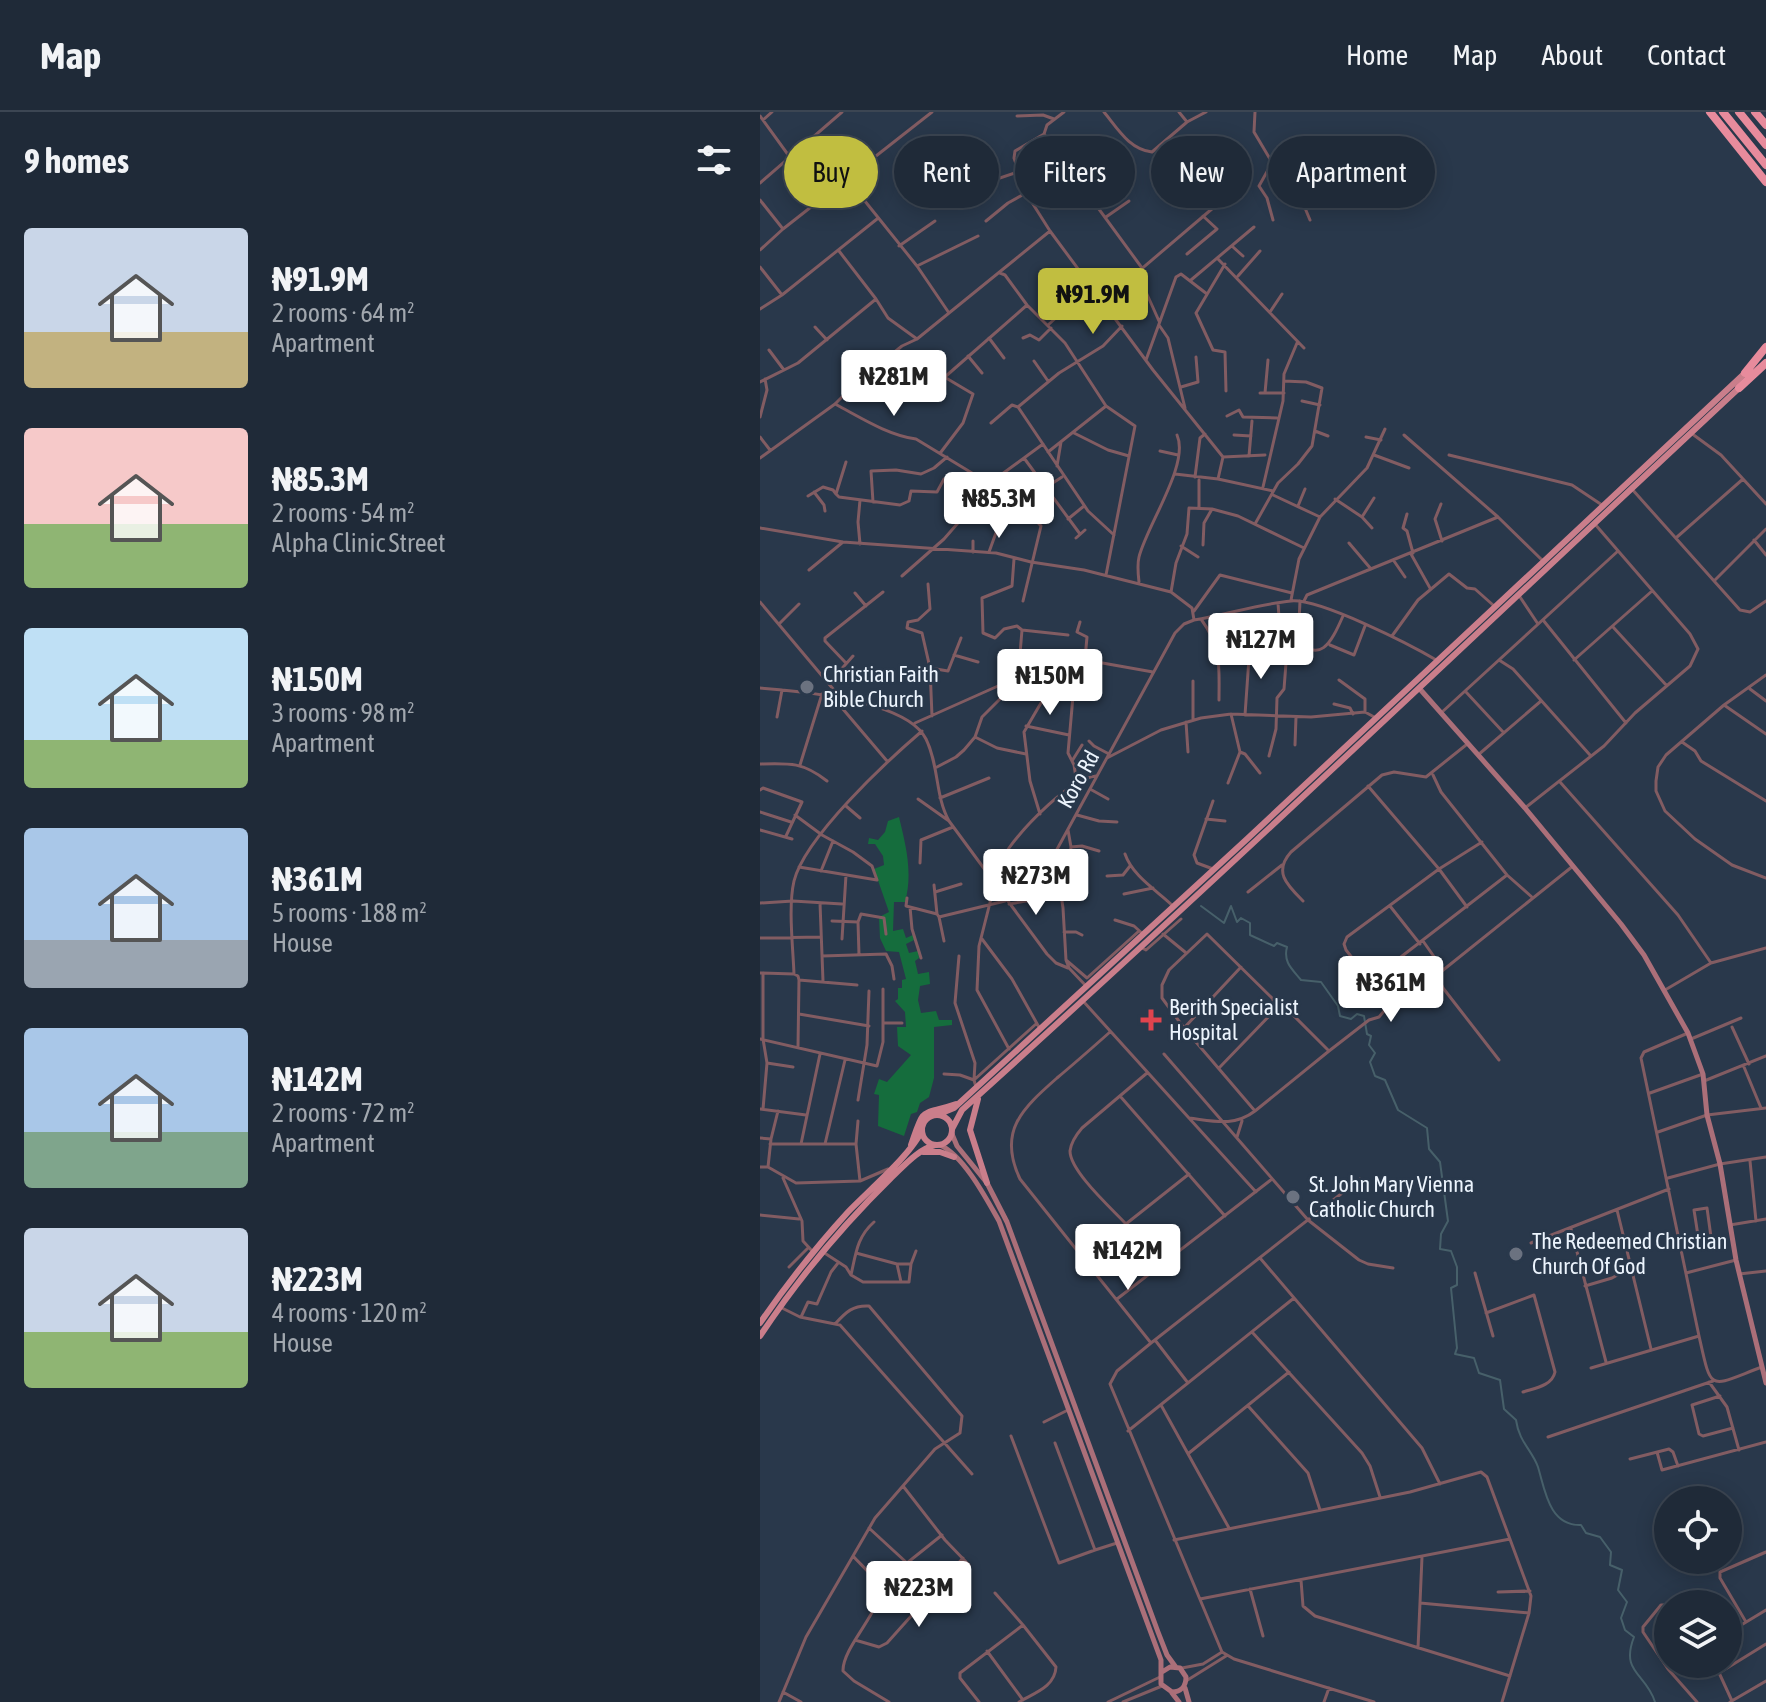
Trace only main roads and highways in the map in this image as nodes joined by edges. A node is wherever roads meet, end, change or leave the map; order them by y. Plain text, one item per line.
1 (1710, 112) edge
2 (1723, 112) edge
3 (1739, 112) edge
4 (1755, 112) edge
5 (1766, 125) edge
6 (1766, 145) edge
7 (1766, 165) edge
8 (1766, 182) edge
9 (1766, 347) edge
10 (1766, 353) edge
11 (1766, 365) edge
12 (1745, 373) junction
13 (1739, 388) joint
14 (1418, 687) junction
15 (979, 1096) junction
16 (959, 1103) junction
17 (937, 1115) junction
18 (922, 1130) junction
19 (952, 1131) junction
20 (938, 1145) junction
21 (909, 1150) junction
22 (919, 1153) junction
23 (954, 1157) junction
24 (987, 1183) junction
25 (760, 1323) edge
26 (760, 1336) edge
27 (1766, 1383) edge
28 (1178, 1667) junction
29 (1161, 1674) junction
30 (1185, 1683) junction
31 (1172, 1692) junction
32 (1179, 1702) edge
33 (1189, 1702) edge

1 - 8 highway
2 - 7 highway
3 - 6 highway
4 - 5 highway
9 - 12 highway
10 - 12 highway
11 - 13 highway
12 - 16 main road
13 - 14 main road
14 - 15 main road
14 - 27 main road
15 - 19 main road
15 - 24 main road
16 - 17 main road
16 - 21 main road
17 - 18 main road
17 - 19 main road
18 - 20 main road
18 - 21 main road
19 - 20 main road
19 - 24 main road
20 - 22 main road
20 - 23 main road
21 - 25 main road
22 - 23 main road
22 - 26 main road
23 - 29 main road
24 - 28 main road
28 - 29 main road
28 - 30 main road
29 - 31 main road
30 - 31 main road
30 - 33 main road
31 - 32 main road

